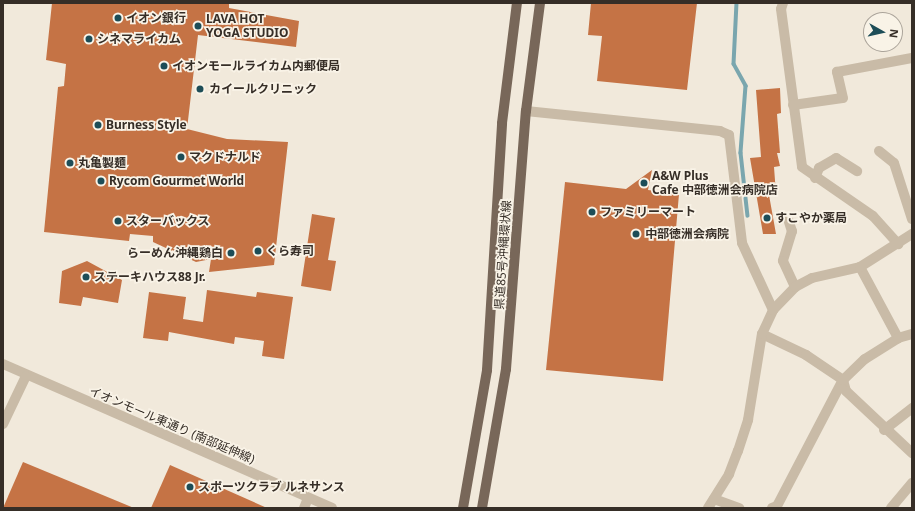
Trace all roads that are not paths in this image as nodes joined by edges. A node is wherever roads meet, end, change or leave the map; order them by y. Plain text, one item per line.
1 (517, 3) edge
2 (540, 3) edge
3 (783, 3) edge
4 (912, 58) edge
5 (793, 105) junction
6 (526, 110) junction
7 (878, 151) dead end
8 (857, 170) dead end
9 (815, 178) junction
10 (788, 219) dead end
11 (912, 219) edge
12 (912, 234) edge
13 (898, 244) junction
14 (860, 267) junction
15 (794, 287) junction
16 (773, 310) junction
17 (762, 334) junction
18 (912, 334) edge
19 (898, 338) junction
20 (3, 364) edge
21 (26, 376) junction
22 (843, 380) junction
23 (912, 408) edge
24 (3, 424) edge
25 (884, 430) junction
26 (912, 453) edge
27 (912, 483) edge
28 (308, 498) junction
29 (714, 499) junction
30 (776, 507) edge
31 (304, 508) edge
32 (332, 508) edge
33 (463, 508) edge
34 (482, 508) edge
35 (708, 508) edge
36 (739, 508) edge
37 (891, 508) edge

1 - 33 main road, 県道85号沖縄環状線
2 - 6 main road, 県道85号沖縄環状線
3 - 5 street
4 - 5 street
5 - 9 street
6 - 16 street
6 - 34 main road, 県道85号沖縄環状線
7 - 11 street
8 - 9 street
9 - 13 street
10 - 15 street
12 - 13 street
13 - 14 street
14 - 15 street
14 - 19 street
15 - 16 street
16 - 17 street
17 - 22 street
17 - 29 street
18 - 19 street
19 - 22 street
20 - 21 street, イオンモール東通り (南部延伸線)
21 - 24 street
21 - 28 street, イオンモール東通り (南部延伸線)
22 - 25 street
22 - 30 street
23 - 25 street
25 - 26 street
27 - 37 street
28 - 31 street
28 - 32 street, イオンモール東通り (南部延伸線)
29 - 35 street
29 - 36 street

